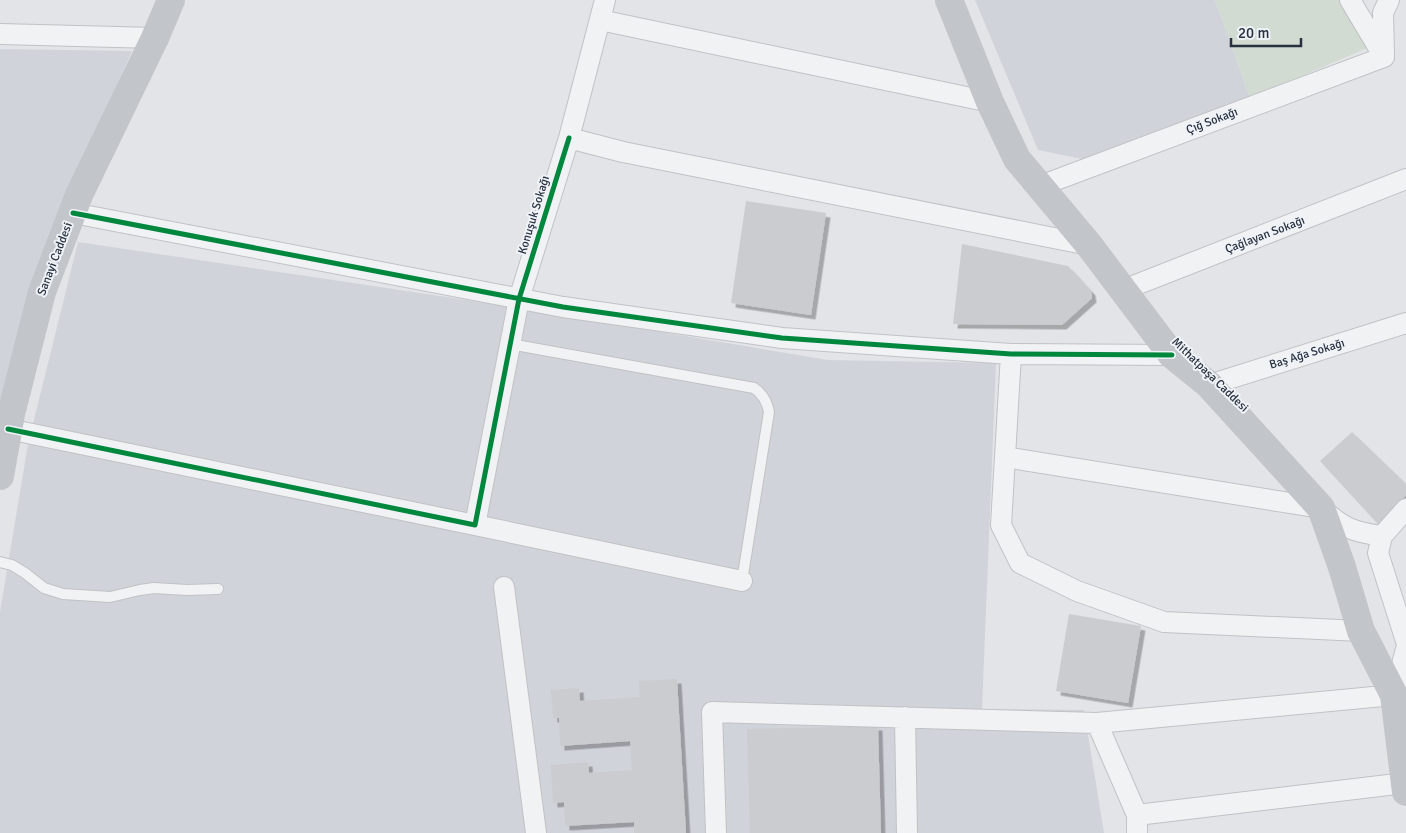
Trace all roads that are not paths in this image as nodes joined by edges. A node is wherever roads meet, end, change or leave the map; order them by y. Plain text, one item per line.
1 (171, 0) edge
2 (605, 0) edge
3 (949, 0) edge
4 (1350, 0) edge
5 (1389, 0) edge
6 (600, 20) junction
7 (0, 34) edge
8 (155, 38) junction
9 (1384, 57) junction
10 (990, 102) junction
11 (569, 138) junction
12 (1406, 180) edge
13 (1040, 186) junction
14 (73, 213) junction
15 (1089, 245) junction
16 (1123, 290) junction
17 (519, 299) junction
18 (1405, 324) edge
19 (510, 344) junction
20 (1011, 354) junction
21 (1172, 355) junction
22 (1209, 385) junction
23 (8, 429) junction
24 (1005, 457) junction
25 (0, 476) edge
26 (1321, 508) junction
27 (1406, 509) edge
28 (475, 525) junction
29 (1382, 536) junction
30 (0, 562) edge
31 (742, 581) joint
32 (504, 587) dead end
33 (218, 589) dead end
34 (1361, 631) junction
35 (1406, 641) edge
36 (1406, 649) edge
37 (1394, 695) junction
38 (905, 717) junction
39 (1097, 723) junction
40 (1406, 788) edge
41 (1137, 824) edge
42 (536, 833) edge
43 (716, 833) edge
44 (907, 833) edge

1 - 8 main road, Sanayi Caddesi
2 - 6 street, Konuşuk Sokağı
3 - 10 main road, Mithatpaşa Caddesi
4 - 9 street
5 - 9 street
6 - 10 street
6 - 11 street, Konuşuk Sokağı
7 - 8 street
8 - 14 main road, Sanayi Caddesi
9 - 13 street, Çığ Sokağı
10 - 13 main road, Mithatpaşa Caddesi
11 - 15 street
11 - 17 street, Konuşuk Sokağı
12 - 16 street, Çağlayan Sokağı
13 - 15 main road, Mithatpaşa Caddesi
14 - 17 street
14 - 23 main road, Sanayi Caddesi
15 - 16 main road, Mithatpaşa Caddesi
16 - 21 main road, Mithatpaşa Caddesi
17 - 19 street, Konuşuk Sokağı
17 - 20 street
18 - 22 street, Baş Ağa Sokağı
19 - 28 street, Konuşuk Sokağı
19 - 31 lane
20 - 21 street
20 - 24 street
21 - 22 main road, Mithatpaşa Caddesi
22 - 26 main road, Mithatpaşa Caddesi
23 - 25 main road, Sanayi Caddesi
23 - 28 street
24 - 26 street
24 - 34 street
26 - 29 street
26 - 34 main road, Mithatpaşa Caddesi
27 - 29 street
28 - 31 street
29 - 35 street
30 - 33 lane
32 - 42 street
34 - 37 main road, Mithatpaşa Caddesi
36 - 37 street
37 - 39 street
37 - 40 main road, Mithatpaşa Caddesi
38 - 39 street
38 - 43 street
38 - 44 street
39 - 41 street
40 - 41 street

